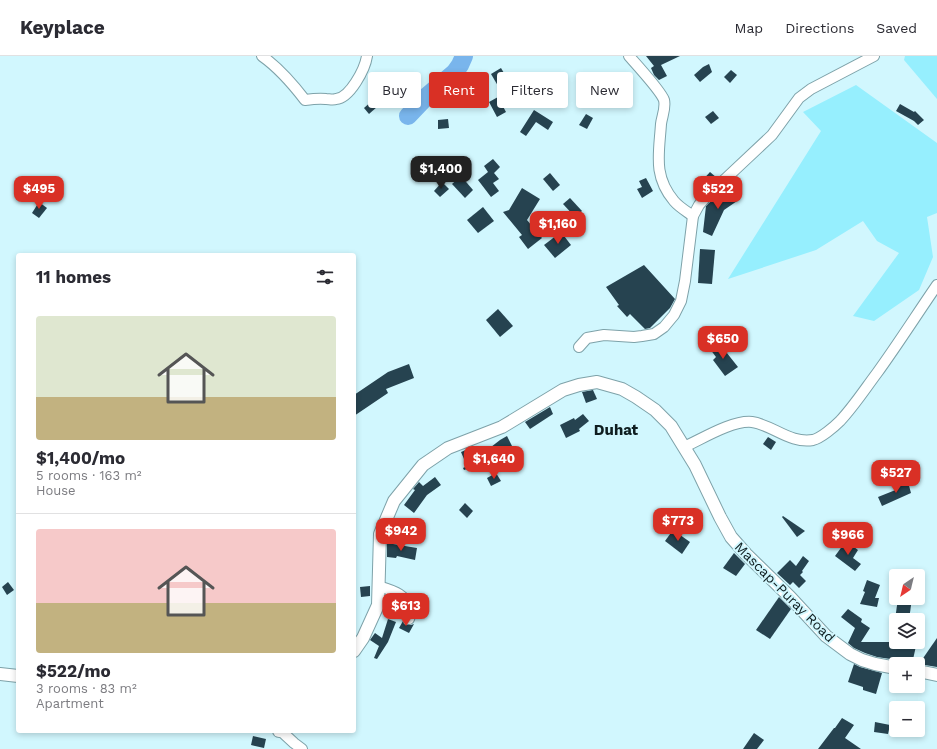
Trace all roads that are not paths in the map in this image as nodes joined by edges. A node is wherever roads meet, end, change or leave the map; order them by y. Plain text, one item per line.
1 (262, 56) edge
2 (367, 56) edge
3 (629, 56) edge
4 (874, 56) edge
5 (693, 216) junction
6 (937, 285) edge
7 (579, 347) dead end
8 (684, 447) junction
9 (378, 586) junction
10 (409, 619) dead end
11 (356, 648) edge
12 (889, 667) edge
13 (925, 672) edge
14 (0, 674) edge
15 (937, 674) edge
16 (16, 676) edge
17 (283, 733) edge
18 (302, 749) edge

1 - 2 street
3 - 5 street
4 - 5 street
5 - 7 street
6 - 8 street
8 - 9 street, Mascap-Puray Road
8 - 12 street, Mascap-Puray Road
9 - 10 street
9 - 11 street, Mascap-Puray Road
13 - 15 street
14 - 16 street
17 - 18 street

